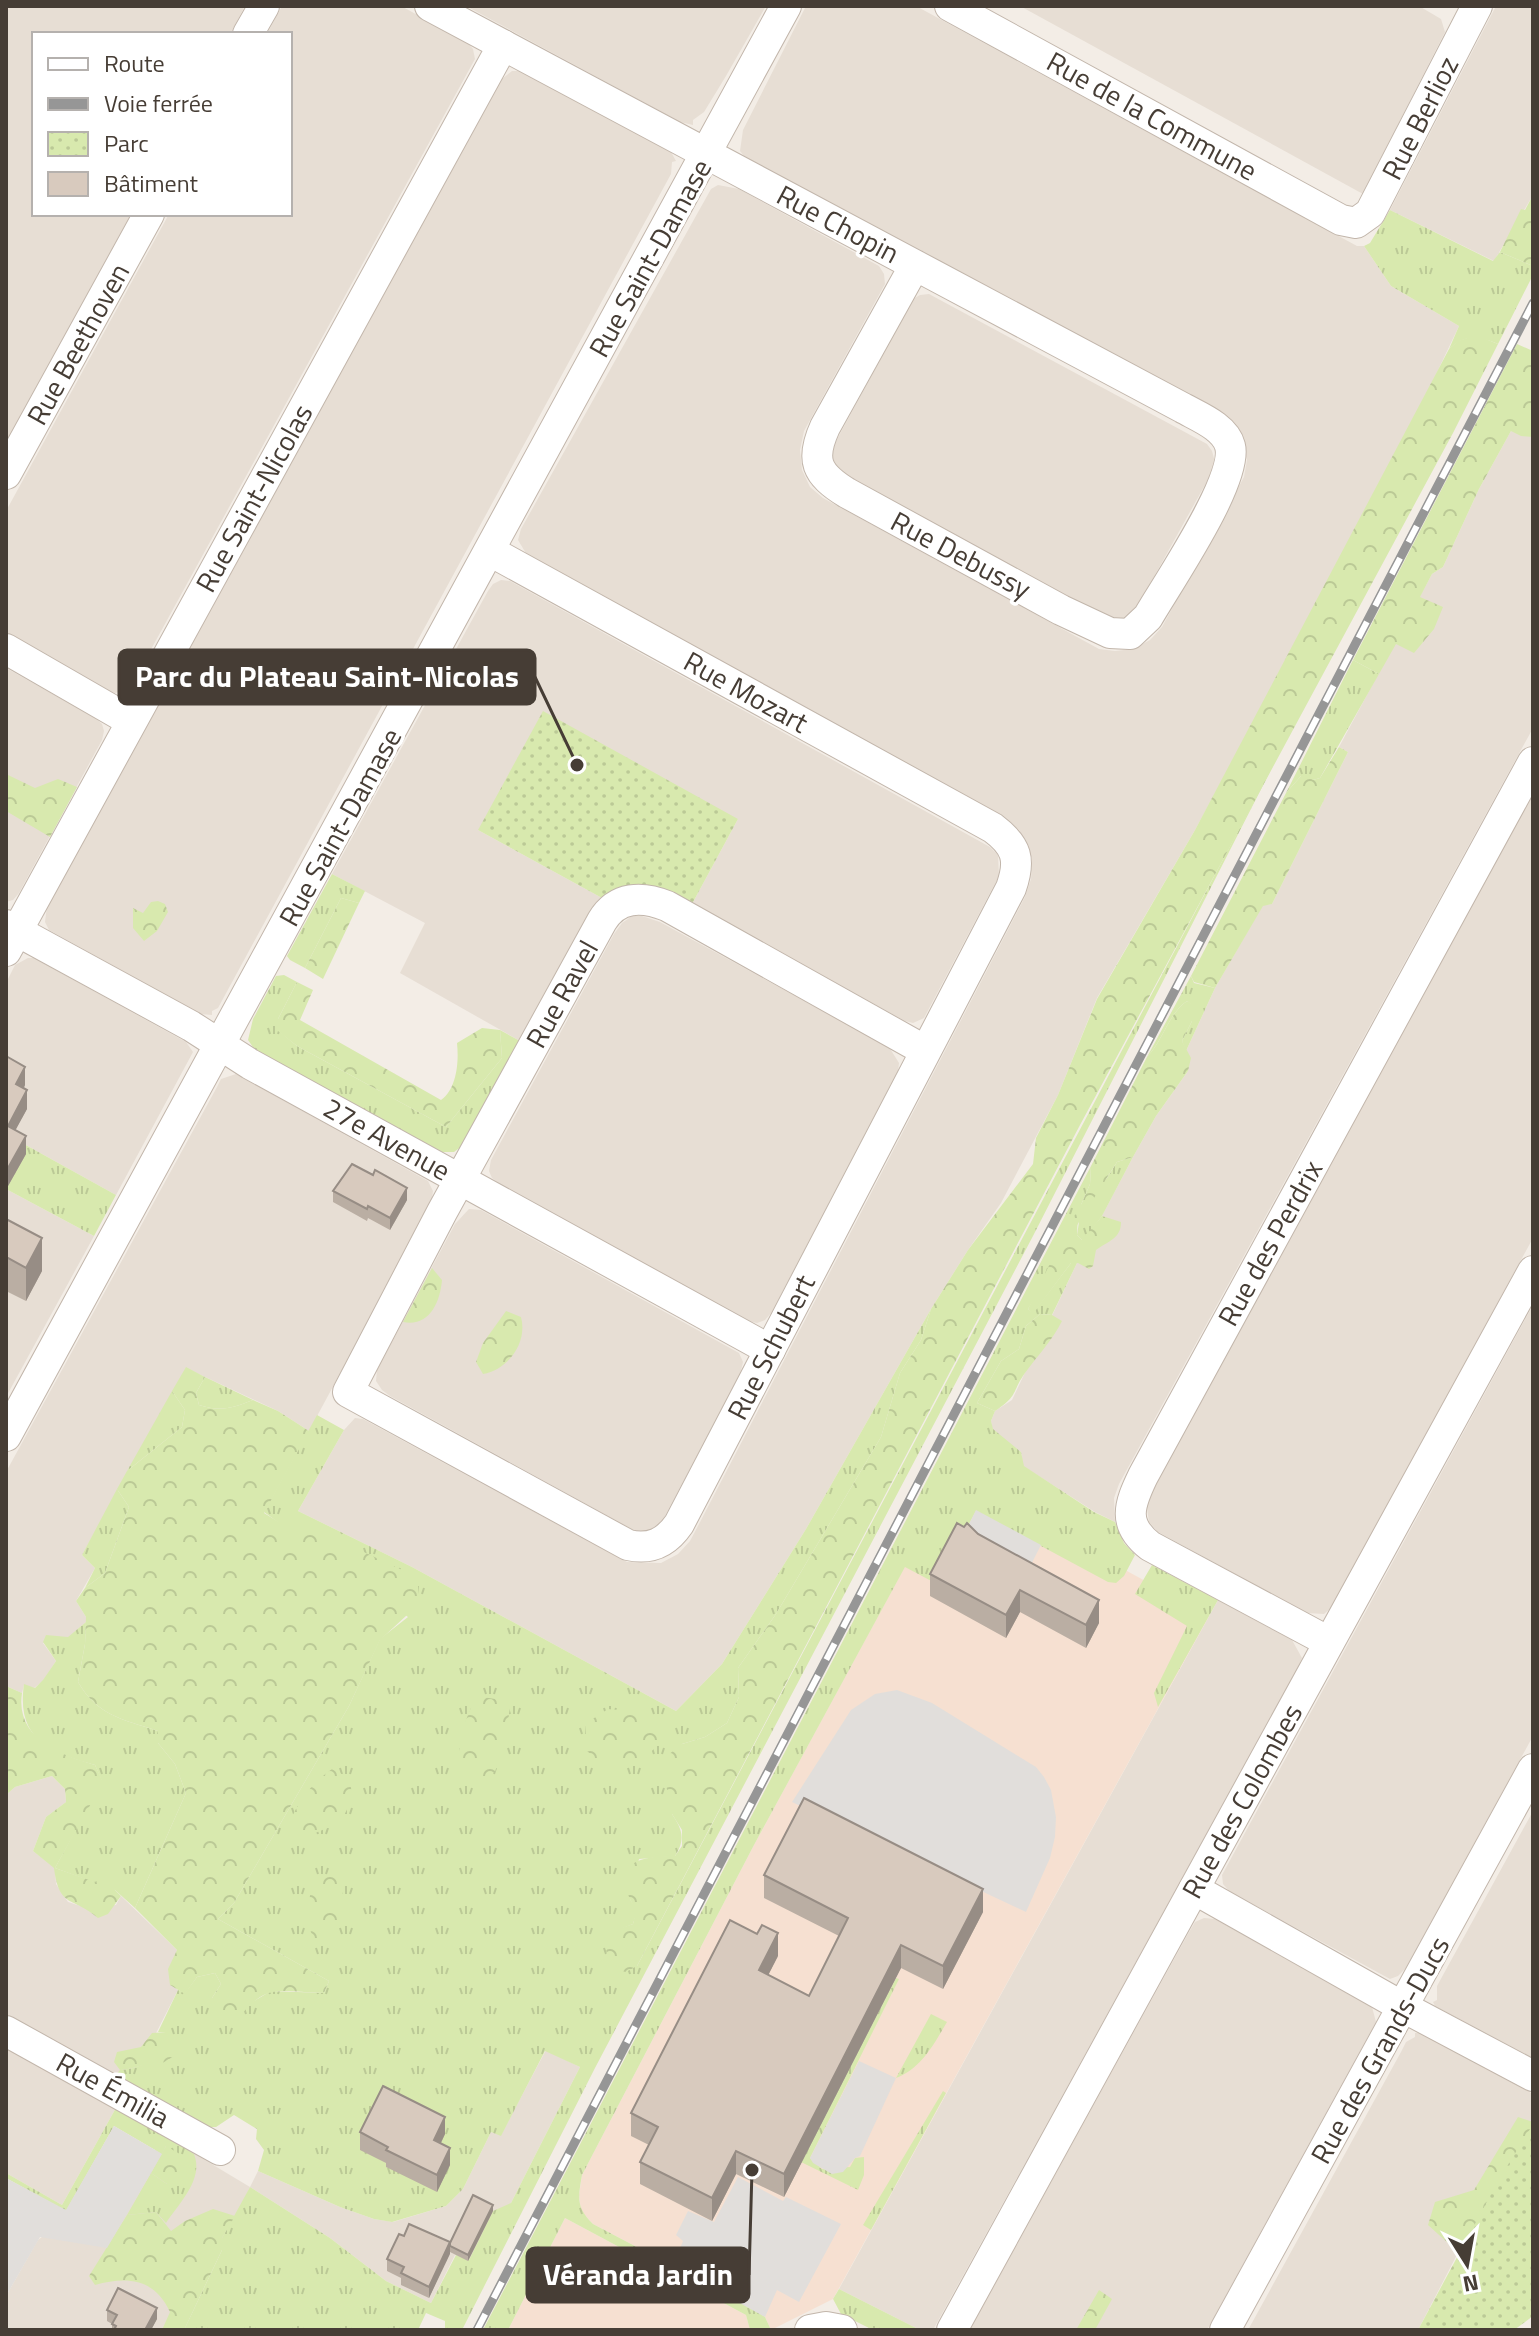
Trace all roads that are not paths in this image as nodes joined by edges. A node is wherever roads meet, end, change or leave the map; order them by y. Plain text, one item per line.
1 (264, 6) edge
2 (430, 6) edge
3 (786, 6) edge
4 (950, 6) edge
5 (1467, 10) edge
6 (249, 32) edge
7 (503, 45) junction
8 (707, 156) junction
9 (148, 216) edge
10 (1356, 223) joint
11 (915, 265) junction
12 (1231, 456) joint
13 (6, 474) edge
14 (490, 551) junction
15 (6, 649) edge
16 (131, 721) junction
17 (1533, 762) edge
18 (1001, 834) joint
19 (10, 935) edge
20 (220, 1045) junction
21 (924, 1050) junction
22 (460, 1180) junction
23 (1533, 1271) edge
24 (770, 1350) junction
25 (348, 1392) joint
26 (6, 1436) edge
27 (1329, 1642) junction
28 (1533, 1769) edge
29 (1194, 1889) junction
30 (1403, 2007) junction
31 (6, 2031) edge
32 (1533, 2076) edge
33 (220, 2150) dead end
34 (810, 2330) edge
35 (842, 2330) edge
36 (952, 2330) edge
37 (1225, 2330) edge

1 - 6 street
2 - 7 street, Rue Chopin
3 - 8 street, Rue Saint-Damase
4 - 10 street, Rue de la Commune
5 - 10 street, Rue Berlioz
7 - 8 street, Rue Chopin
7 - 16 street, Rue Saint-Nicolas
8 - 11 street, Rue Chopin
8 - 14 street, Rue Saint-Damase
9 - 13 street, Rue Beethoven
11 - 12 street, Rue Chopin
11 - 12 street, Rue Debussy
14 - 18 street, Rue Mozart
14 - 20 street, Rue Saint-Damase
15 - 16 street
16 - 19 street, Rue Saint-Nicolas
17 - 27 street, Rue des Perdrix
18 - 21 street, Rue Schubert
19 - 20 street, 27e Avenue
20 - 22 street, 27e Avenue
20 - 26 street, Rue Saint-Damase
21 - 22 street, Rue Ravel
21 - 24 street, Rue Schubert
22 - 24 street, 27e Avenue
22 - 25 street, Rue Ravel
23 - 27 street, Rue des Colombes
24 - 25 street, Rue Schubert
27 - 29 street, Rue des Colombes
28 - 30 street, Rue des Grands-Ducs
29 - 30 street
29 - 36 street, Rue des Colombes
30 - 32 street
30 - 37 street, Rue des Grands-Ducs
31 - 33 street, Rue Émilia
34 - 35 street

